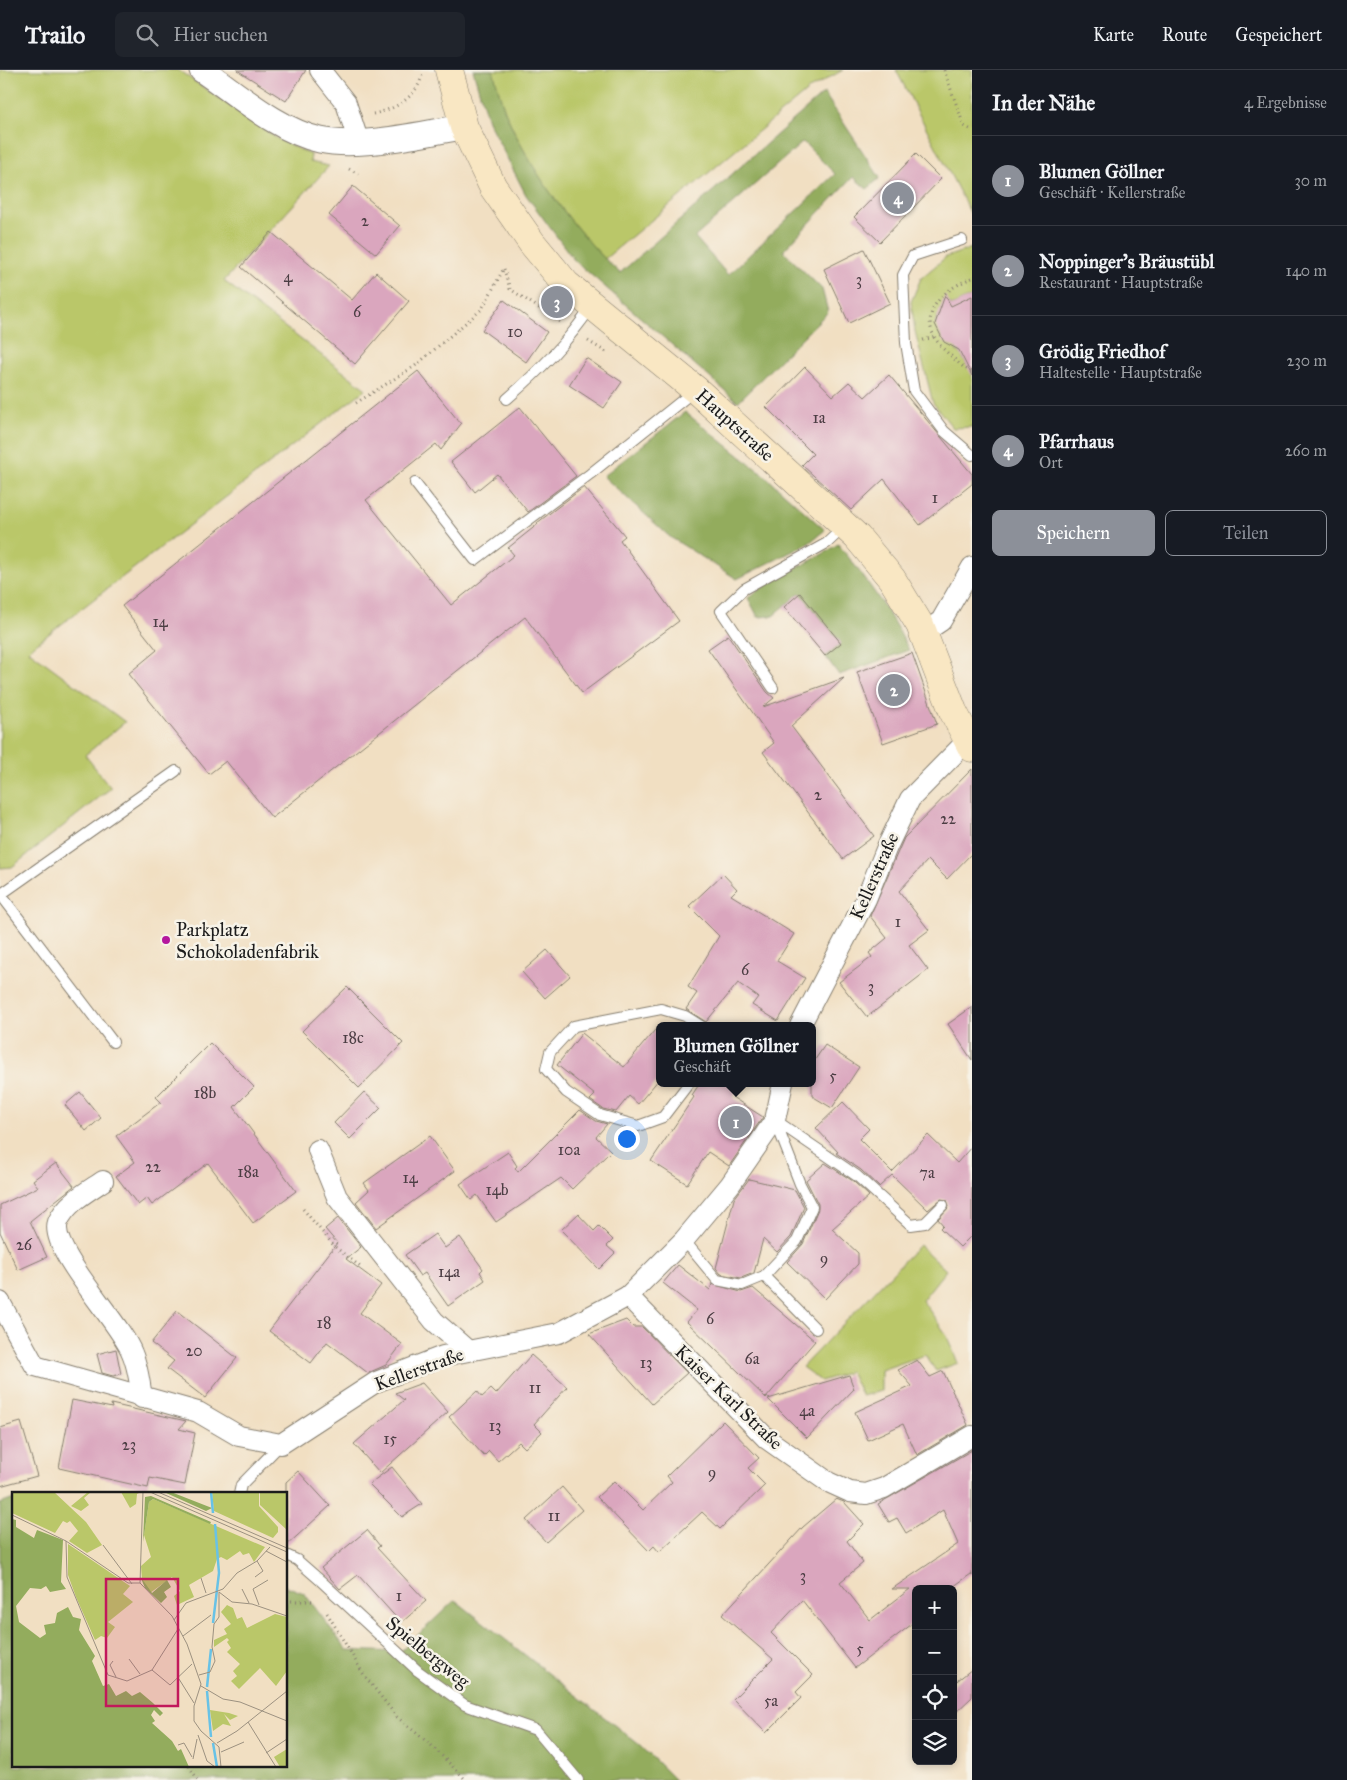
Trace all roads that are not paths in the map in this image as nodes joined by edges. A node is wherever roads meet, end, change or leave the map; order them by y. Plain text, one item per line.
1 (202, 70) edge
2 (320, 70) edge
3 (449, 70) edge
4 (464, 127) junction
5 (359, 143) junction
6 (962, 240) dead end
7 (592, 306) junction
8 (696, 390) junction
9 (507, 399) dead end
10 (972, 455) edge
11 (415, 484) dead end
12 (845, 526) junction
13 (972, 567) edge
14 (923, 633) junction
15 (773, 688) dead end
16 (970, 745) edge
17 (176, 770) dead end
18 (1, 895) edge
19 (695, 1022) edge
20 (802, 1022) edge
21 (113, 1042) dead end
22 (687, 1087) edge
23 (782, 1087) edge
24 (775, 1120) junction
25 (318, 1150) dead end
26 (103, 1181) dead end
27 (942, 1205) dead end
28 (684, 1240) junction
29 (764, 1276) junction
30 (628, 1296) junction
31 (0, 1302) edge
32 (816, 1329) dead end
33 (468, 1350) junction
34 (142, 1398) junction
35 (972, 1436) edge
36 (281, 1444) junction
37 (239, 1492) edge
38 (288, 1556) edge
39 (578, 1780) edge

1 - 5 street
2 - 5 street
3 - 4 main road, Hauptstraße
4 - 5 street
4 - 7 main road, Hauptstraße
6 - 10 lane
7 - 8 main road, Hauptstraße
7 - 9 lane
8 - 11 lane
8 - 12 main road, Hauptstraße
12 - 14 main road, Hauptstraße
12 - 15 lane
13 - 14 street
14 - 16 main road, Hauptstraße
16 - 20 street, Kellerstraße
17 - 18 lane
18 - 21 lane
19 - 22 lane
23 - 24 street, Kellerstraße
24 - 27 lane
24 - 28 street, Kellerstraße
24 - 29 lane
25 - 33 street
26 - 34 street
28 - 29 lane
28 - 30 street, Kellerstraße
29 - 32 lane
30 - 33 street, Kellerstraße
30 - 35 street, Kaiser Karl Straße
31 - 34 street
33 - 36 street, Kellerstraße
34 - 36 street
36 - 37 lane
38 - 39 lane, Spielbergweg

